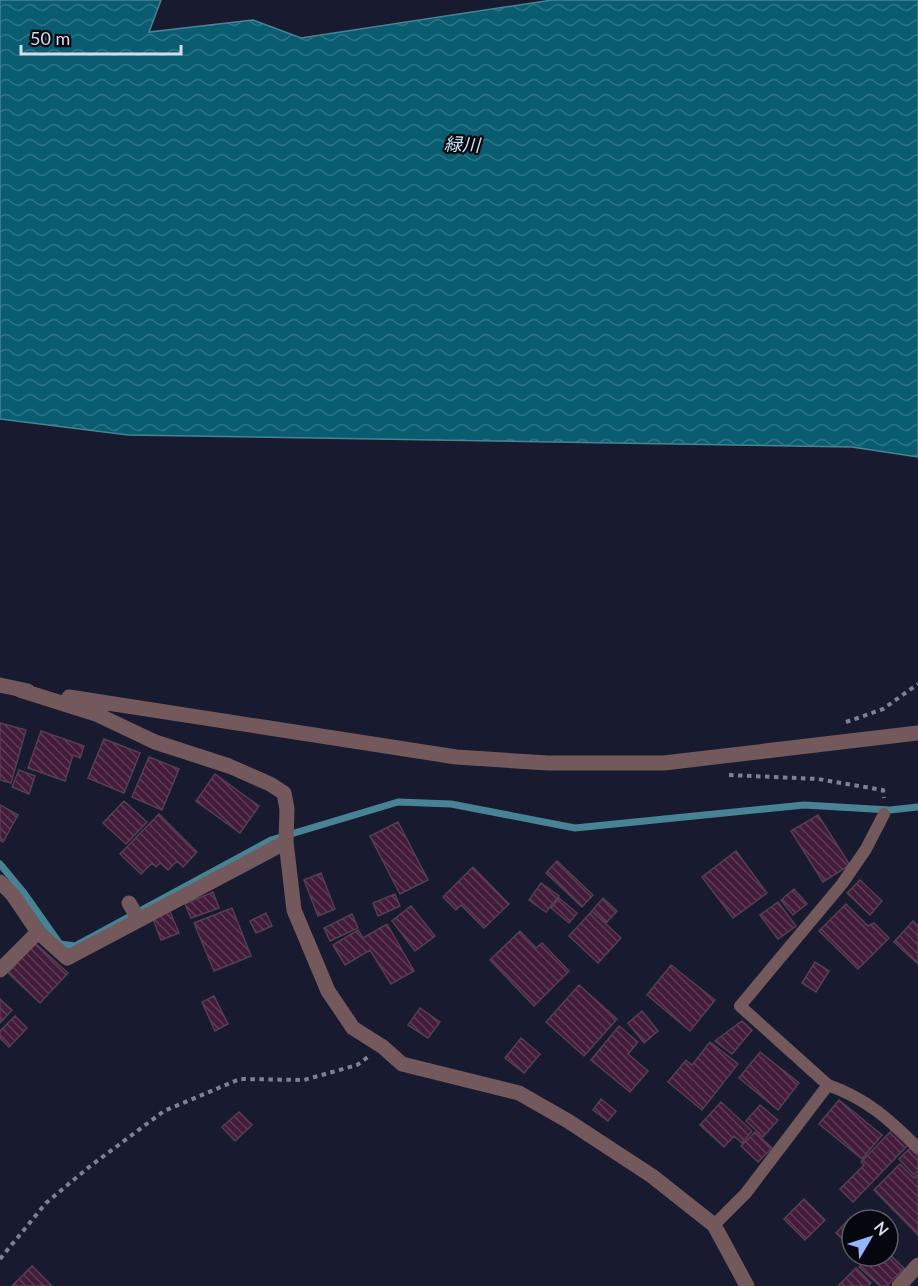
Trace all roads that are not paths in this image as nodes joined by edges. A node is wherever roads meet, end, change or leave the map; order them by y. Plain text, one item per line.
1 (0, 685) edge
2 (20, 690) junction
3 (918, 733) edge
4 (884, 808) road end
5 (286, 835) junction
6 (0, 882) edge
7 (129, 903) dead end
8 (138, 918) junction
9 (38, 932) junction
10 (0, 970) edge
11 (828, 1085) junction
12 (918, 1148) edge
13 (714, 1225) junction
14 (918, 1265) edge
15 (747, 1286) edge
16 (898, 1286) edge

1 - 2 street
2 - 3 street
2 - 5 street
4 - 11 lane
5 - 8 street
5 - 13 street
6 - 9 street
7 - 8 street
8 - 9 street
9 - 10 street
11 - 12 lane
11 - 13 lane
13 - 15 street
14 - 16 street

